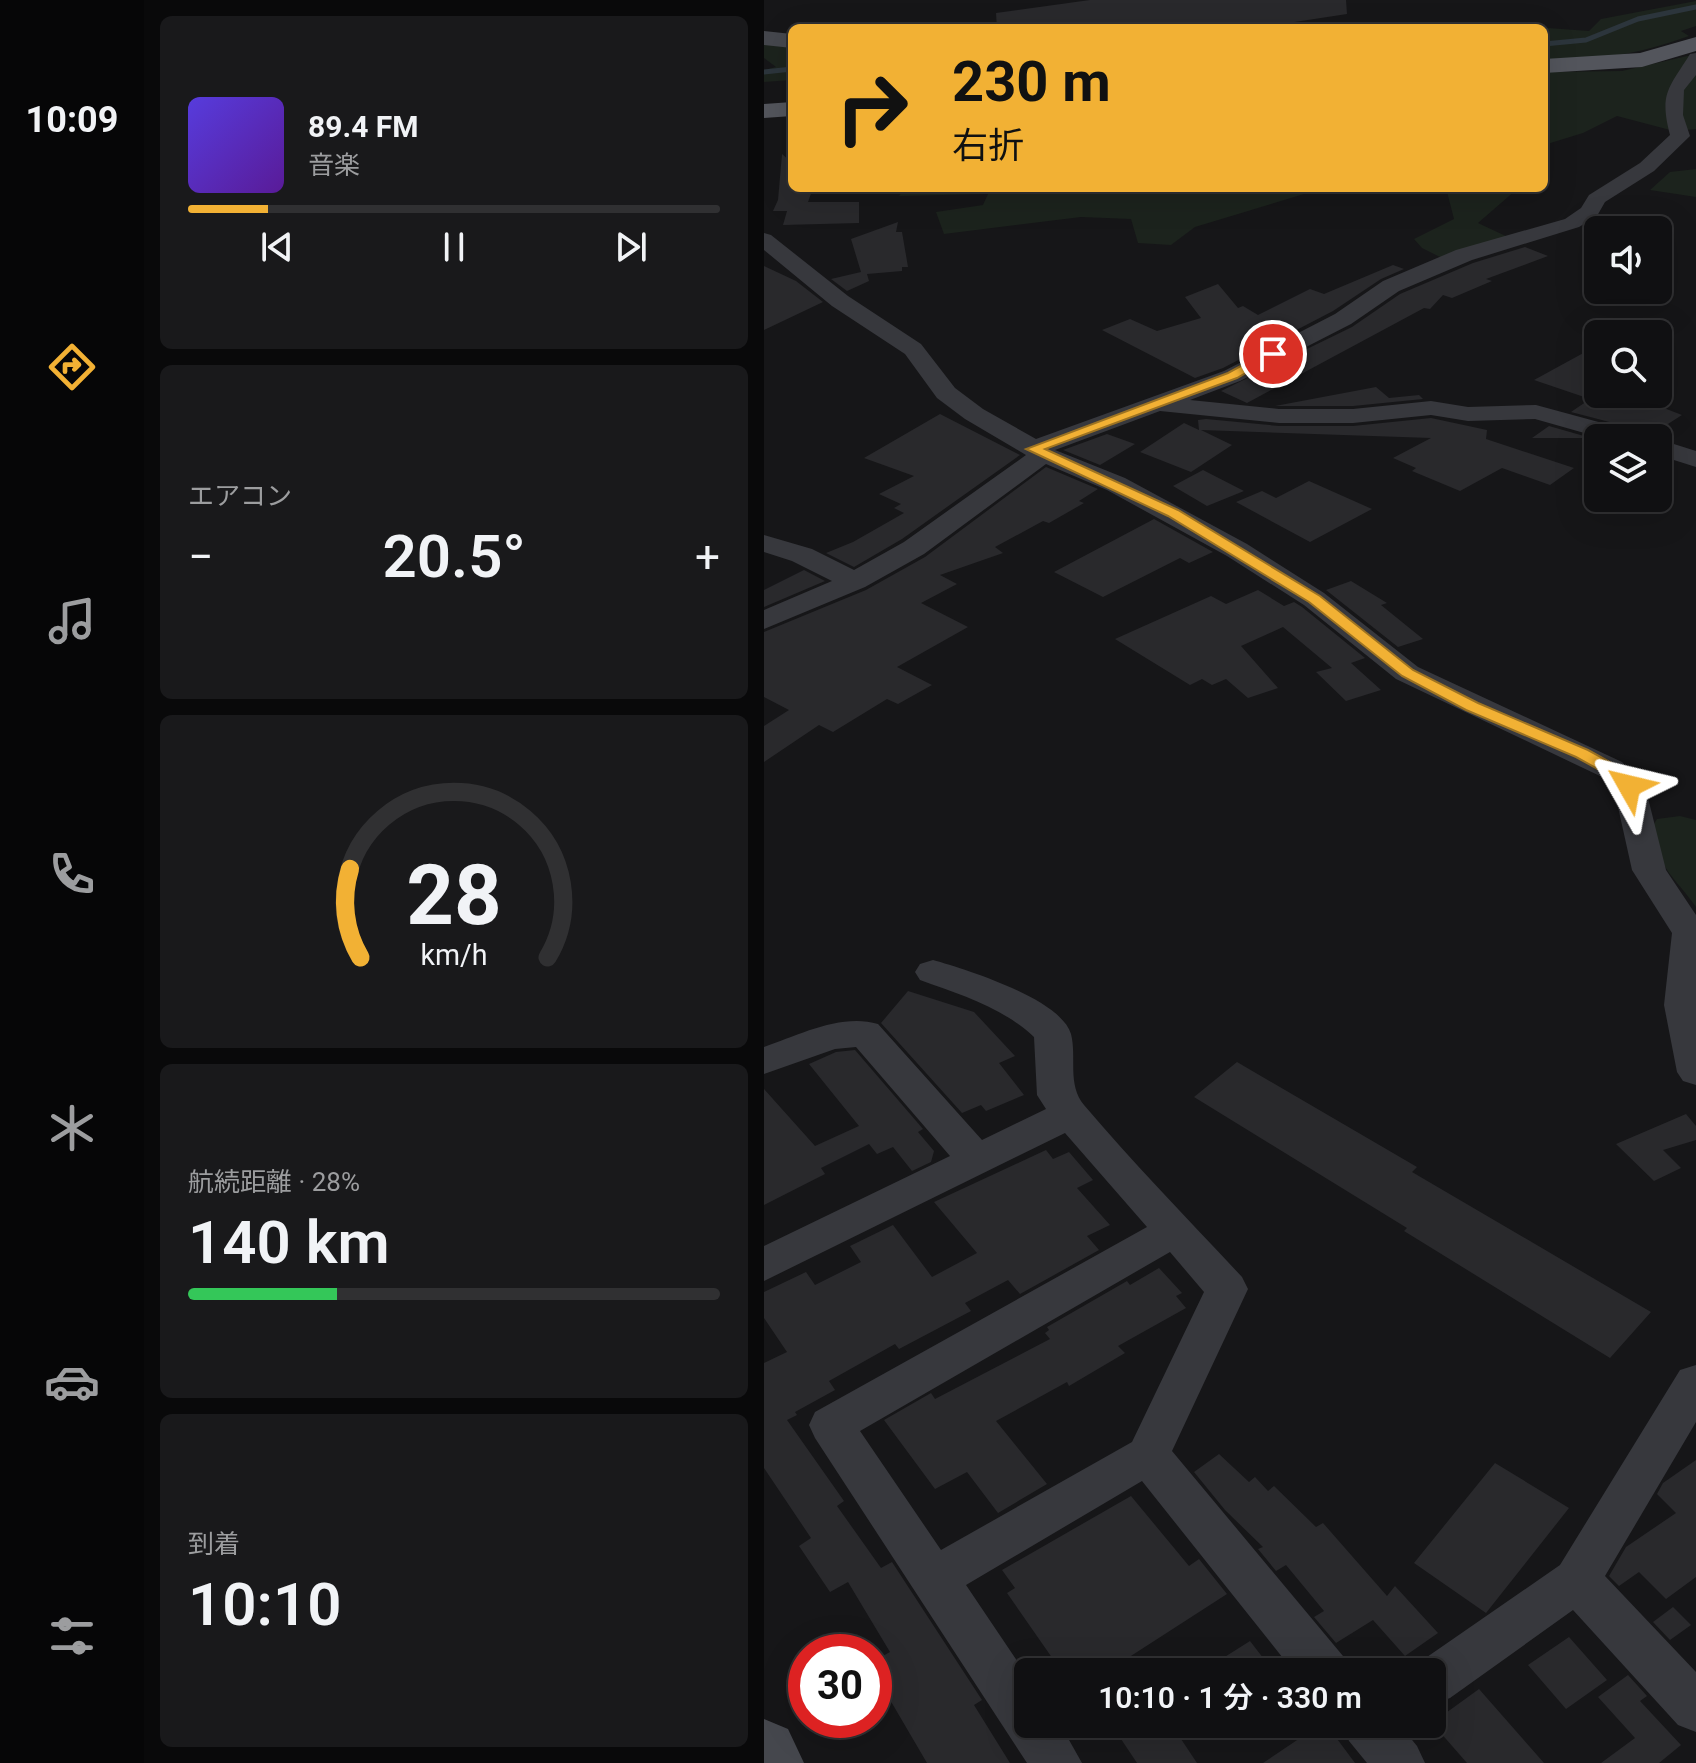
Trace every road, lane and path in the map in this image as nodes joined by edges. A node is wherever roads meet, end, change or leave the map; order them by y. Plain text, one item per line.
1 (764, 38) edge
2 (788, 41) edge
3 (1694, 50) edge
4 (1548, 66) edge
5 (788, 109) edge
6 (764, 111) edge
7 (764, 239) edge
8 (1156, 403) junction
9 (1584, 425) edge
10 (1038, 451) junction
11 (1672, 451) edge
12 (1696, 459) edge
13 (764, 543) edge
14 (855, 581) junction
15 (764, 620) edge
16 (933, 972) dead end
17 (764, 1061) edge
18 (1696, 1072) edge
19 (1070, 1114) junction
20 (976, 1160) junction
21 (1173, 1231) junction
22 (764, 1265) edge
23 (1695, 1388) edge
24 (1148, 1455) junction
25 (934, 1579) junction
26 (1577, 1580) junction
27 (1314, 1658) edge
28 (1446, 1672) edge
29 (1014, 1699) edge
30 (1696, 1708) edge
31 (1040, 1738) edge
32 (764, 1751) edge
33 (771, 1763) edge
34 (1056, 1763) edge

1 - 2 street
3 - 4 main road
3 - 8 street
5 - 6 main road
7 - 10 street
8 - 9 street
8 - 10 street
10 - 14 street
10 - 18 street
11 - 12 street
13 - 14 street
14 - 15 street
16 - 19 street
17 - 20 street
19 - 20 street
19 - 21 street
20 - 22 street
21 - 24 street
21 - 25 street
23 - 26 street
24 - 25 street
24 - 27 street
25 - 29 street
26 - 28 street
26 - 30 street
31 - 34 street
32 - 33 street

